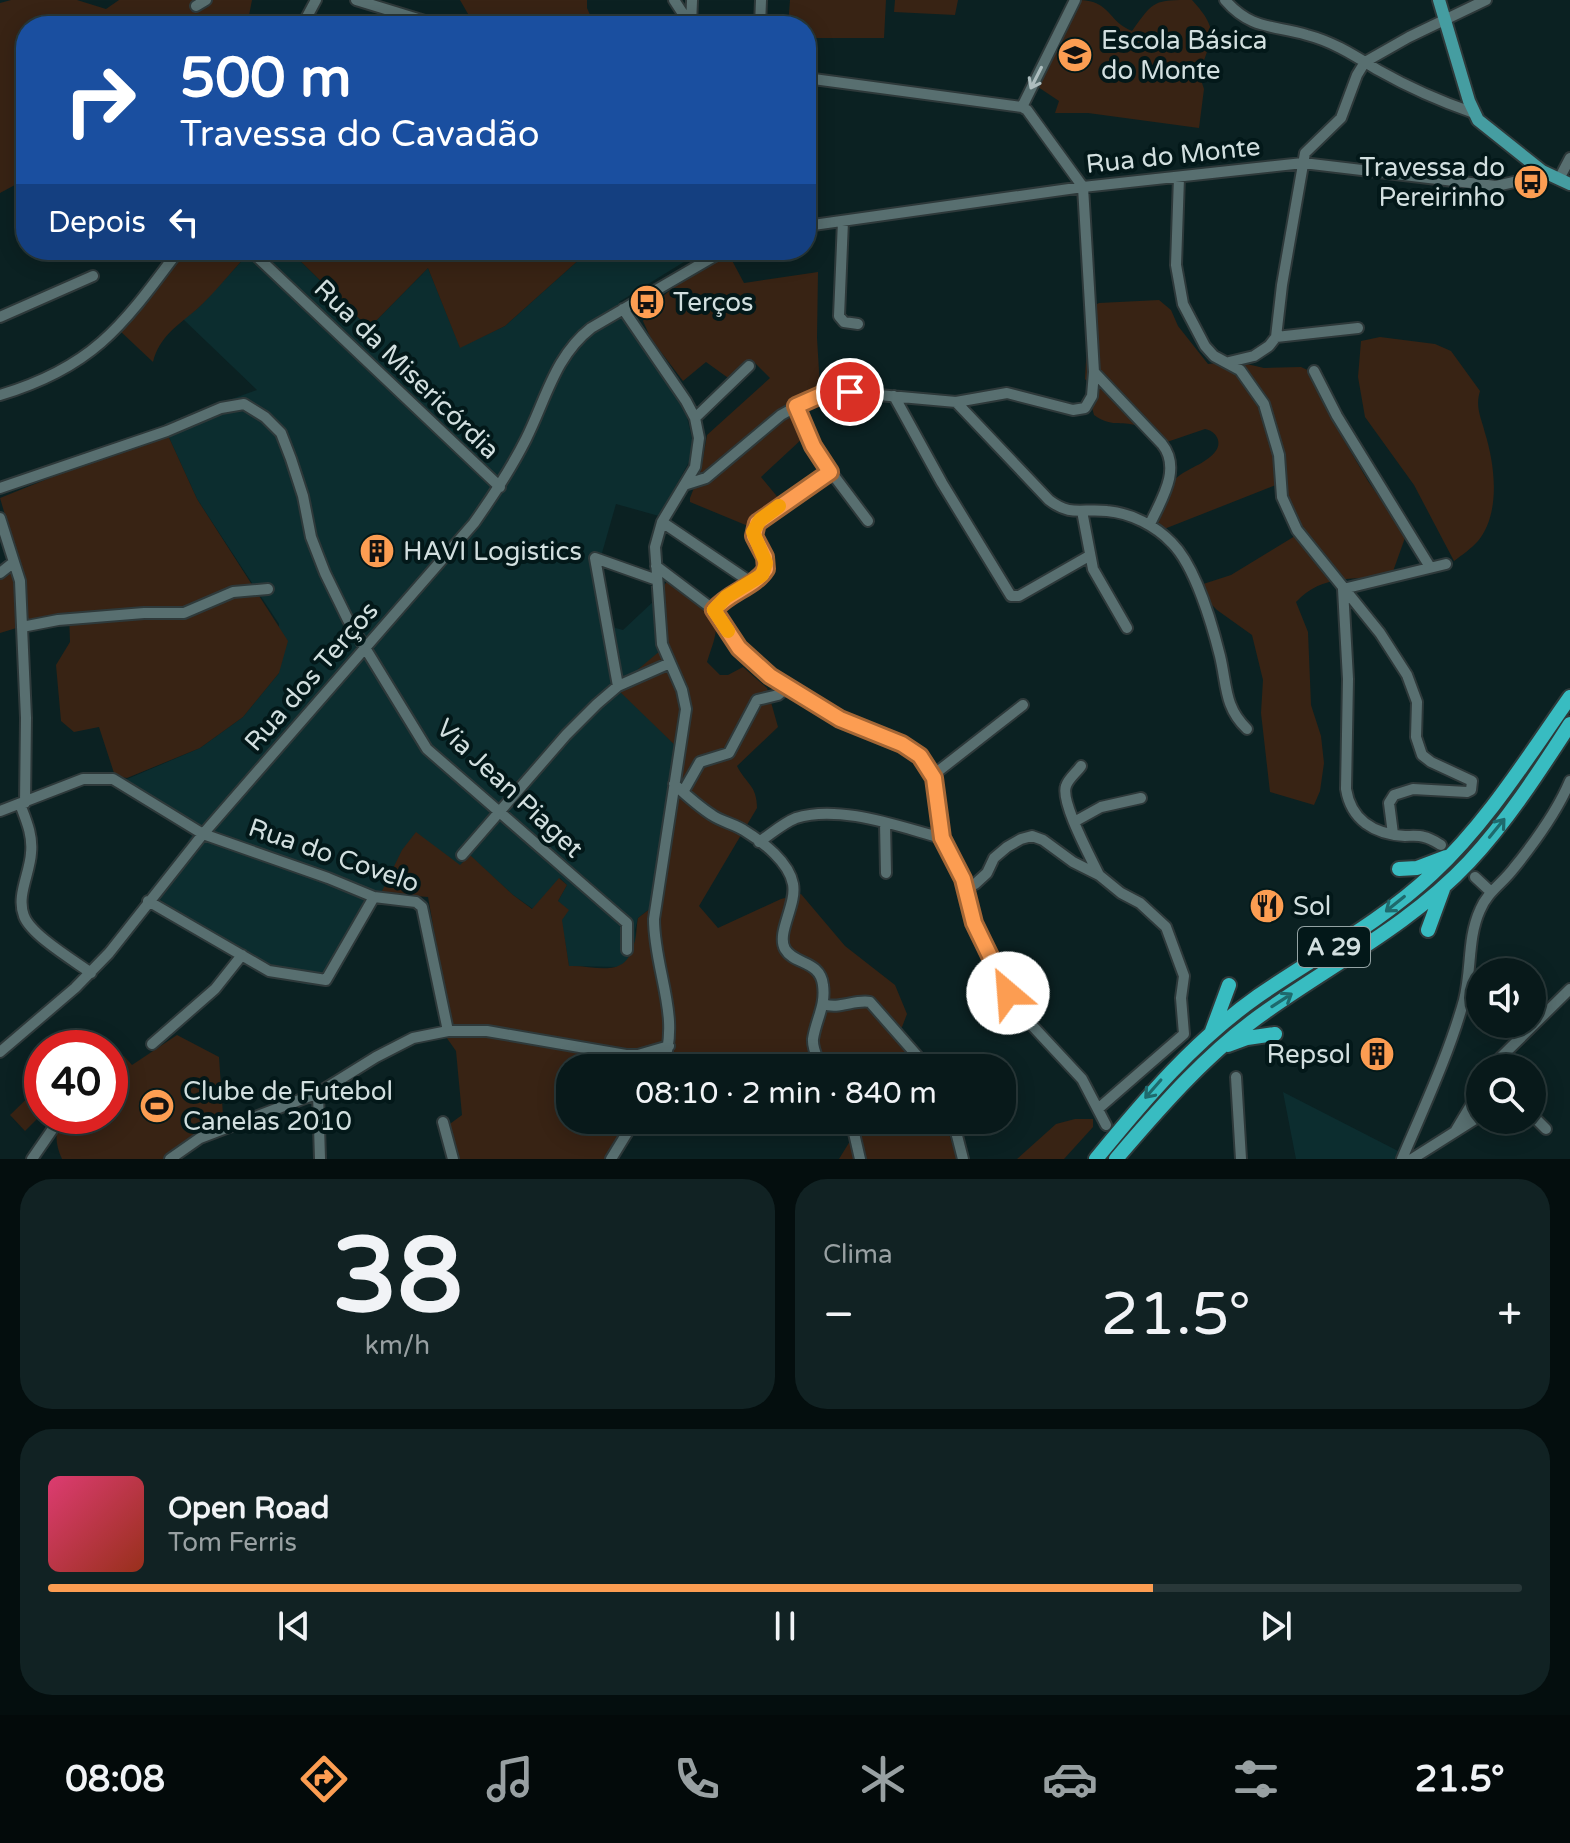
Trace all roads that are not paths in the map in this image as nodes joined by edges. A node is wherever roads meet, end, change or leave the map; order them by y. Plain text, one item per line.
1 (356, 0) edge
2 (1075, 0) edge
3 (1225, 0) edge
4 (1439, 0) edge
5 (1486, 0) edge
6 (408, 16) edge
7 (1446, 19) junction
8 (1365, 62) junction
9 (816, 79) edge
10 (1022, 107) junction
11 (1474, 113) junction
12 (1570, 158) edge
13 (1303, 163) junction
14 (1542, 171) junction
15 (1179, 177) junction
16 (1564, 182) edge
17 (1083, 187) junction
18 (843, 221) junction
19 (816, 225) edge
20 (171, 260) edge
21 (261, 260) edge
22 (708, 260) edge
23 (93, 276) dead end
24 (623, 309) junction
25 (0, 317) edge
26 (858, 324) dead end
27 (1358, 328) dead end
28 (1276, 337) junction
29 (1229, 362) junction
30 (749, 366) dead end
31 (1314, 371) dead end
32 (1094, 372) junction
33 (0, 395) edge
34 (894, 396) junction
35 (956, 402) junction
36 (796, 406) junction
37 (695, 418) junction
38 (830, 472) junction
39 (687, 484) junction
40 (500, 487) junction
41 (0, 488) edge
42 (1082, 511) junction
43 (0, 518) edge
44 (868, 521) dead end
45 (662, 522) junction
46 (1150, 524) junction
47 (1089, 556) junction
48 (14, 562) junction
49 (1446, 564) dead end
50 (656, 566) junction
51 (1430, 567) junction
52 (0, 573) edge
53 (657, 580) junction
54 (752, 583) junction
55 (268, 589) dead end
56 (1343, 589) junction
57 (714, 610) junction
58 (22, 627) junction
59 (1127, 628) dead end
60 (365, 648) junction
61 (670, 663) junction
62 (618, 686) junction
63 (787, 687) junction
64 (1570, 697) edge
65 (1023, 705) dead end
66 (1570, 724) edge
67 (1247, 729) dead end
68 (1081, 766) dead end
69 (932, 776) junction
70 (1570, 781) edge
71 (674, 784) junction
72 (683, 792) junction
73 (1141, 798) dead end
74 (22, 803) junction
75 (0, 811) edge
76 (499, 813) junction
77 (1074, 822) junction
78 (885, 823) junction
79 (203, 834) junction
80 (1393, 834) junction
81 (942, 838) junction
82 (759, 842) junction
83 (1448, 849) junction
84 (462, 855) dead end
85 (1399, 869) dead end
86 (886, 873) dead end
87 (1099, 875) junction
88 (1475, 877) dead end
89 (1445, 885) junction
90 (964, 888) junction
91 (1490, 891) junction
92 (374, 897) junction
93 (148, 901) junction
94 (1428, 930) dead end
95 (627, 950) dead end
96 (242, 955) junction
97 (91, 973) junction
98 (1229, 985) dead end
99 (1570, 989) edge
100 (824, 1004) junction
101 (448, 1031) junction
102 (1275, 1034) dead end
103 (1210, 1035) junction
104 (152, 1044) dead end
105 (2, 1046) edge
106 (669, 1046) junction
107 (1220, 1048) junction
108 (666, 1054) edge
109 (816, 1054) edge
110 (916, 1054) edge
111 (1504, 1054) edge
112 (1236, 1077) dead end
113 (318, 1093) junction
114 (1099, 1108) junction
115 (1466, 1114) edge
116 (443, 1122) dead end
117 (1106, 1125) dead end
118 (1466, 1125) edge
119 (1455, 1132) junction
120 (49, 1134) edge
121 (626, 1134) edge
122 (854, 1134) edge
123 (957, 1134) edge
124 (32, 1159) edge
125 (170, 1159) edge
126 (320, 1159) edge
127 (453, 1159) edge
128 (611, 1159) edge
129 (860, 1159) edge
130 (963, 1159) edge
131 (1096, 1159) edge
132 (1116, 1159) edge
133 (1241, 1159) edge
134 (1402, 1159) edge
135 (1412, 1159) edge

1 - 6 street
2 -> 10 street
3 - 8 street
4 - 7 main road
5 - 7 street
7 - 8 street
7 - 11 main road
8 - 11 street
8 - 13 street
9 - 10 street
10 - 17 street
11 - 14 main road
12 - 16 street
13 - 14 street, Rua do Monte
13 - 15 street, Rua do Monte
13 - 28 street
14 - 16 main road
15 - 17 street, Rua do Monte
15 - 29 street
17 - 18 street, Rua do Monte
17 - 32 street
18 - 19 street, Rua do Monte
18 - 26 street
20 - 33 street
21 - 40 street, Rua da Misericórdia
22 - 24 street
23 - 25 street
24 - 37 street
24 - 40 street, Rua dos Terços
27 - 28 street
28 - 29 street
29 - 56 street
30 - 37 street
31 - 51 street
32 - 35 street
32 - 46 street
34 - 35 street
34 - 36 street
34 - 47 street
35 - 42 street
36 - 38 street
36 - 39 street
37 - 39 street
38 - 44 street
38 - 54 street
39 - 45 street
40 - 60 street, Rua dos Terços
41 - 60 street, Via Jean Piaget
42 - 46 street
42 - 47 street
43 - 48 street
45 - 50 street
45 - 54 street
46 - 67 street
47 - 59 street
48 - 52 street
48 - 58 street
49 - 51 street
50 - 53 street
50 - 57 street
51 - 56 street
53 - 61 street
53 - 62 street
54 - 57 street
55 - 58 street
56 - 80 street
56 - 80 street
57 - 63 street
58 - 74 street
60 - 76 street, Via Jean Piaget
60 - 79 street, Rua dos Terços
61 - 62 street
61 - 71 street
62 - 76 street
63 - 69 street
63 - 72 street
64 - 83 highway, A 29
65 - 69 street
89 -> 66 highway, A 29
68 - 77 street
69 - 81 street
70 - 91 street
71 - 72 street
71 - 106 street
72 - 82 street
73 - 77 street
74 - 75 street, Rua do Covelo
74 - 79 street, Rua do Covelo
74 - 97 street
76 - 84 street
76 - 95 street, Via Jean Piaget
77 - 87 street
78 - 81 street
78 - 82 street
78 - 86 street
79 - 92 street, Rua do Covelo
79 - 93 street, Rua dos Terços
80 - 83 street
81 - 90 street
82 - 100 street
83 - 85 highway
83 -> 103 highway, A 29
87 - 90 street
87 - 114 street
88 - 91 street
89 - 94 highway
107 -> 89 highway, A 29
90 - 114 street
91 - 134 street
92 - 96 street
92 - 101 street, Rua do Covelo
93 - 96 street
93 - 97 street, Rua dos Terços
96 - 104 street
97 - 105 street, Rua dos Terços
98 - 103 highway
99 - 111 street
100 - 109 street
100 - 110 street
101 - 106 street
101 - 113 street
102 - 107 highway
103 -> 131 highway, A 29
106 - 108 street
107 - 132 highway, A 29
112 - 133 street
113 - 125 street
113 - 126 street
114 - 117 street
115 - 119 street
116 - 127 street
118 - 119 street
119 - 135 street
120 - 124 street
121 - 128 street
122 - 129 street
123 - 130 street

